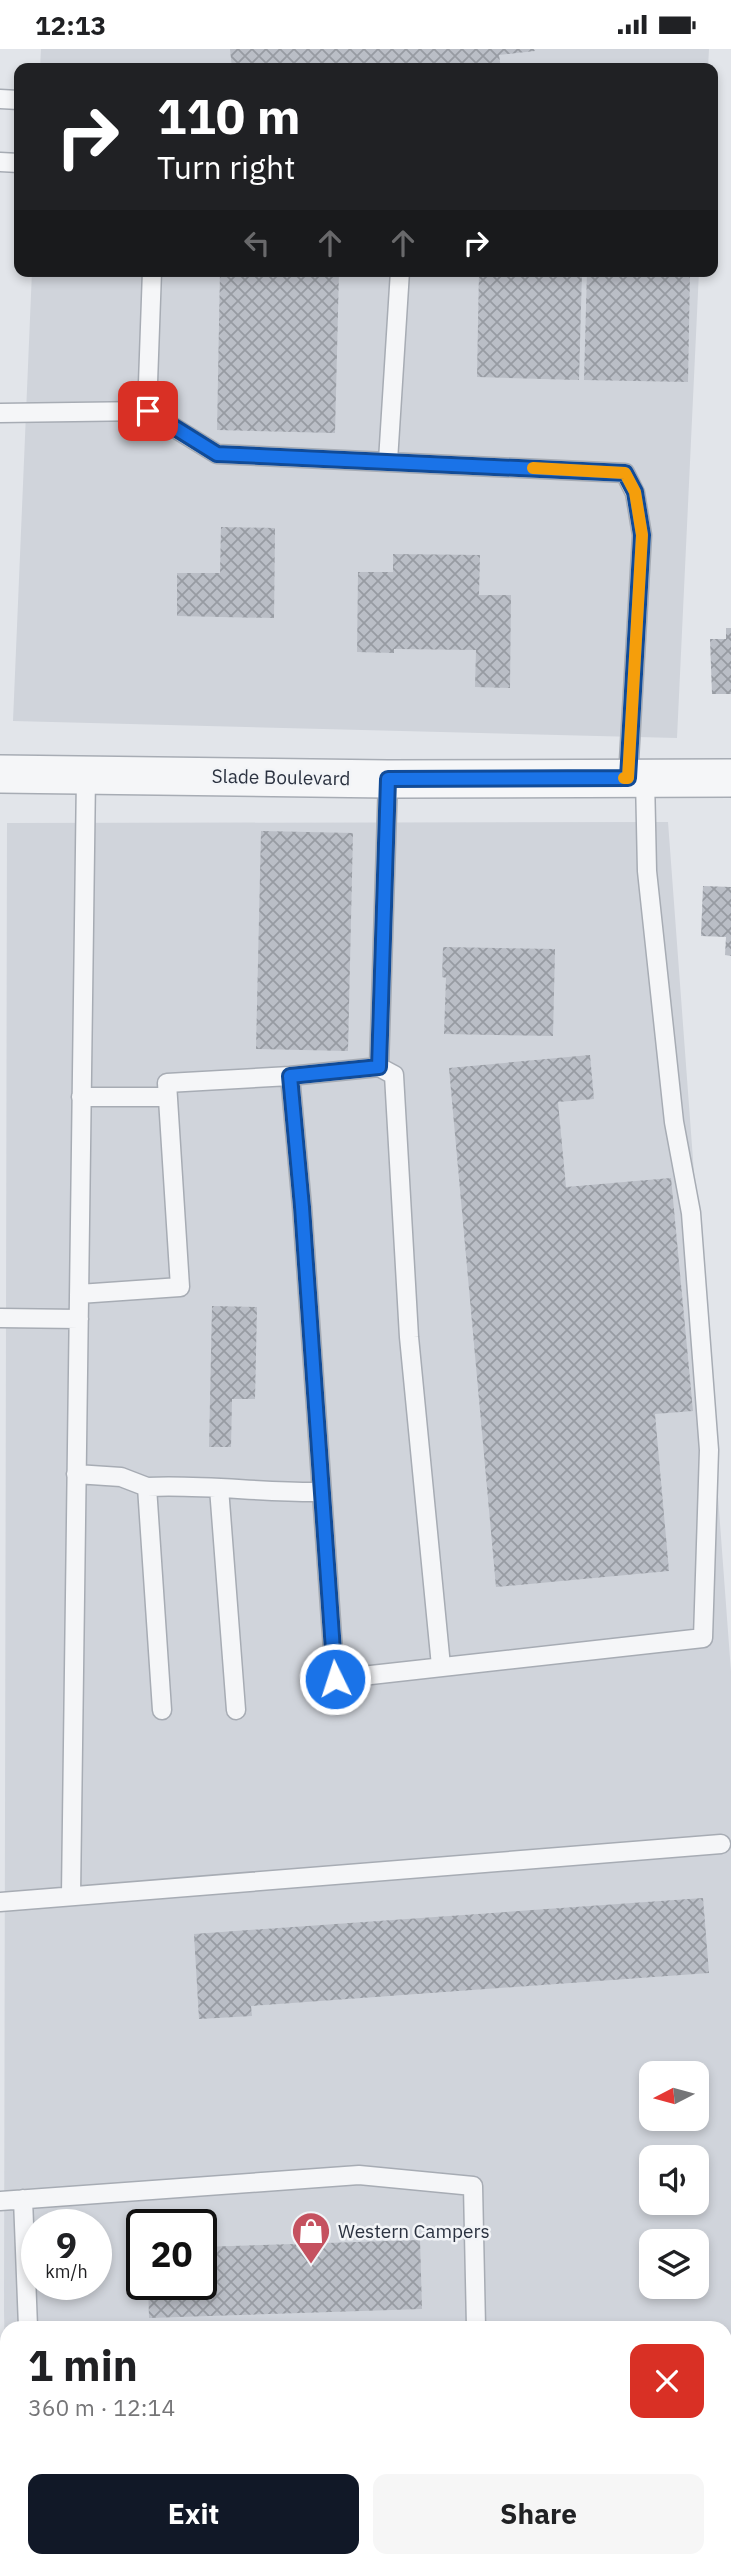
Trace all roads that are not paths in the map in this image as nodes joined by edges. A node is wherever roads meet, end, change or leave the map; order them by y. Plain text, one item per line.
1 (152, 277) edge
2 (400, 277) edge
3 (148, 411) junction
4 (0, 413) edge
5 (388, 461) junction
6 (0, 774) edge
7 (86, 775) junction
8 (636, 778) junction
9 (731, 778) edge
10 (388, 779) junction
11 (379, 1067) junction
12 (290, 1076) junction
13 (81, 1097) junction
14 (167, 1097) junction
15 (79, 1294) junction
16 (0, 1318) edge
17 (79, 1319) junction
18 (76, 1473) junction
19 (147, 1487) junction
20 (219, 1488) junction
21 (322, 1492) junction
22 (441, 1666) junction
23 (162, 1710) dead end
24 (236, 1710) dead end
25 (721, 1843) dead end
26 (71, 1895) junction
27 (0, 1902) edge
28 (23, 2199) junction
29 (0, 2201) edge
30 (28, 2321) edge
31 (476, 2321) edge

1 - 3 lane
2 - 5 lane
3 - 4 lane
3 - 5 lane
5 - 8 lane
6 - 7 street, Slade Boulevard
7 - 10 street, Slade Boulevard
7 - 13 lane
8 - 9 street, Slade Boulevard
8 - 10 street, Slade Boulevard
8 - 22 lane
10 - 11 lane
11 - 12 lane
11 - 22 lane
12 - 14 lane
12 - 21 lane
13 - 14 lane
13 - 15 lane
14 - 15 lane
15 - 17 lane
16 - 17 lane
17 - 18 lane
18 - 19 lane
18 - 26 lane
19 - 20 lane
19 - 23 lane
20 - 21 lane
20 - 24 lane
21 - 22 lane
25 - 26 lane
26 - 27 lane
28 - 29 lane
28 - 30 lane
28 - 31 lane

